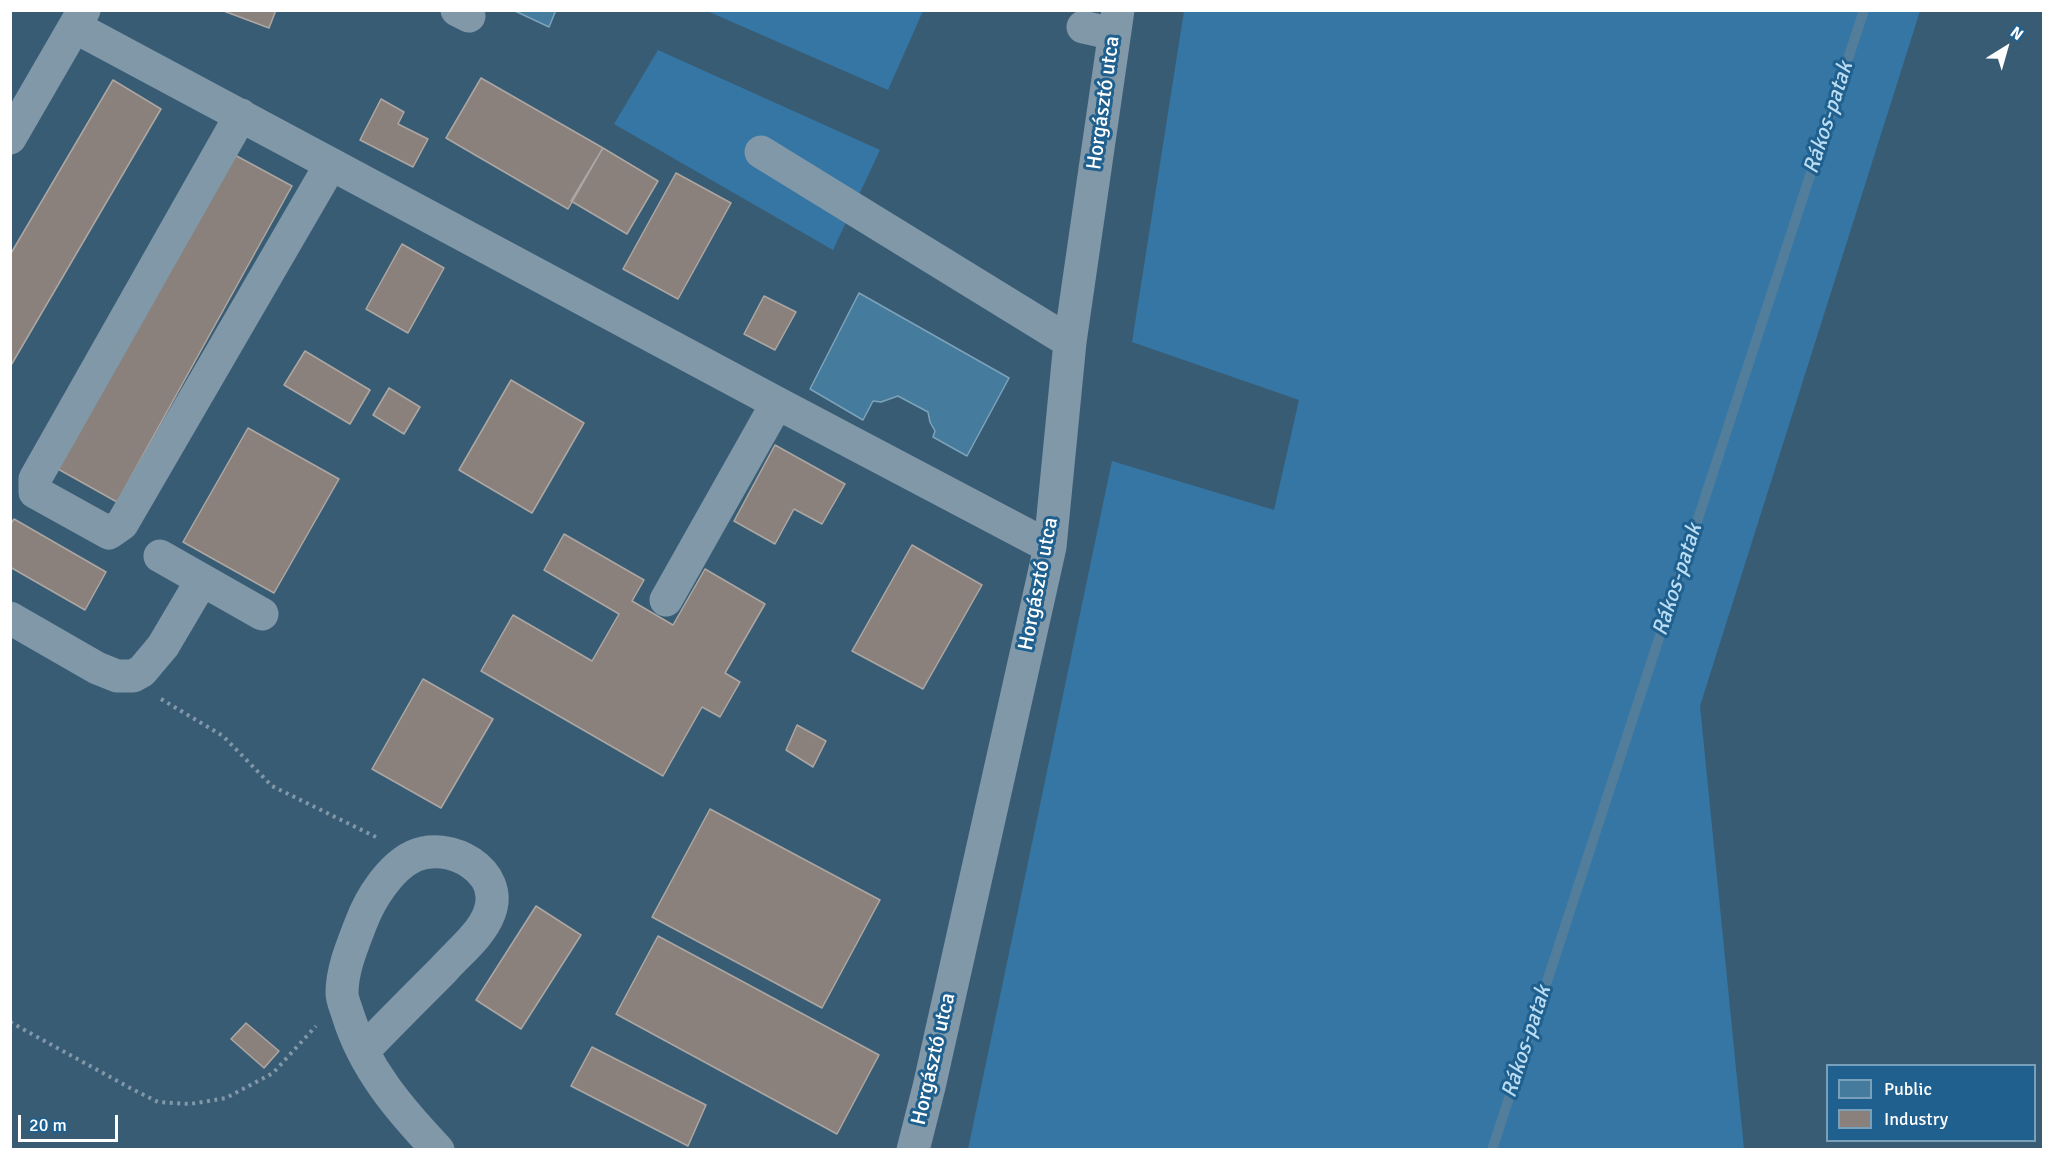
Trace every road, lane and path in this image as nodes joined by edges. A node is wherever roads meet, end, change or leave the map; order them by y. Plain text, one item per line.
1 (80, 19) edge
2 (1116, 22) edge
3 (1083, 27) dead end
4 (241, 115) junction
5 (10, 138) edge
6 (761, 152) dead end
7 (331, 164) junction
8 (1070, 342) junction
9 (777, 403) junction
10 (1050, 547) junction
11 (160, 556) dead end
12 (202, 580) junction
13 (666, 600) dead end
14 (262, 614) dead end
15 (10, 618) edge
16 (125, 677) junction
17 (414, 856) junction
18 (342, 994) junction
19 (10, 1022) edge
20 (363, 1051) junction
21 (438, 1149) edge
22 (913, 1149) edge

1 - 4 street
1 - 5 street
2 - 3 street
2 - 8 street, Horgásztó utca
4 - 7 street
4 - 7 street
6 - 8 street
7 - 9 street
8 - 10 street, Horgásztó utca
9 - 10 street
9 - 13 street
10 - 22 street, Horgásztó utca
11 - 12 street
12 - 14 street
12 - 16 street
15 - 16 street
16 - 17 path
17 - 18 street
17 - 20 street
18 - 19 path
18 - 20 street
20 - 21 street

